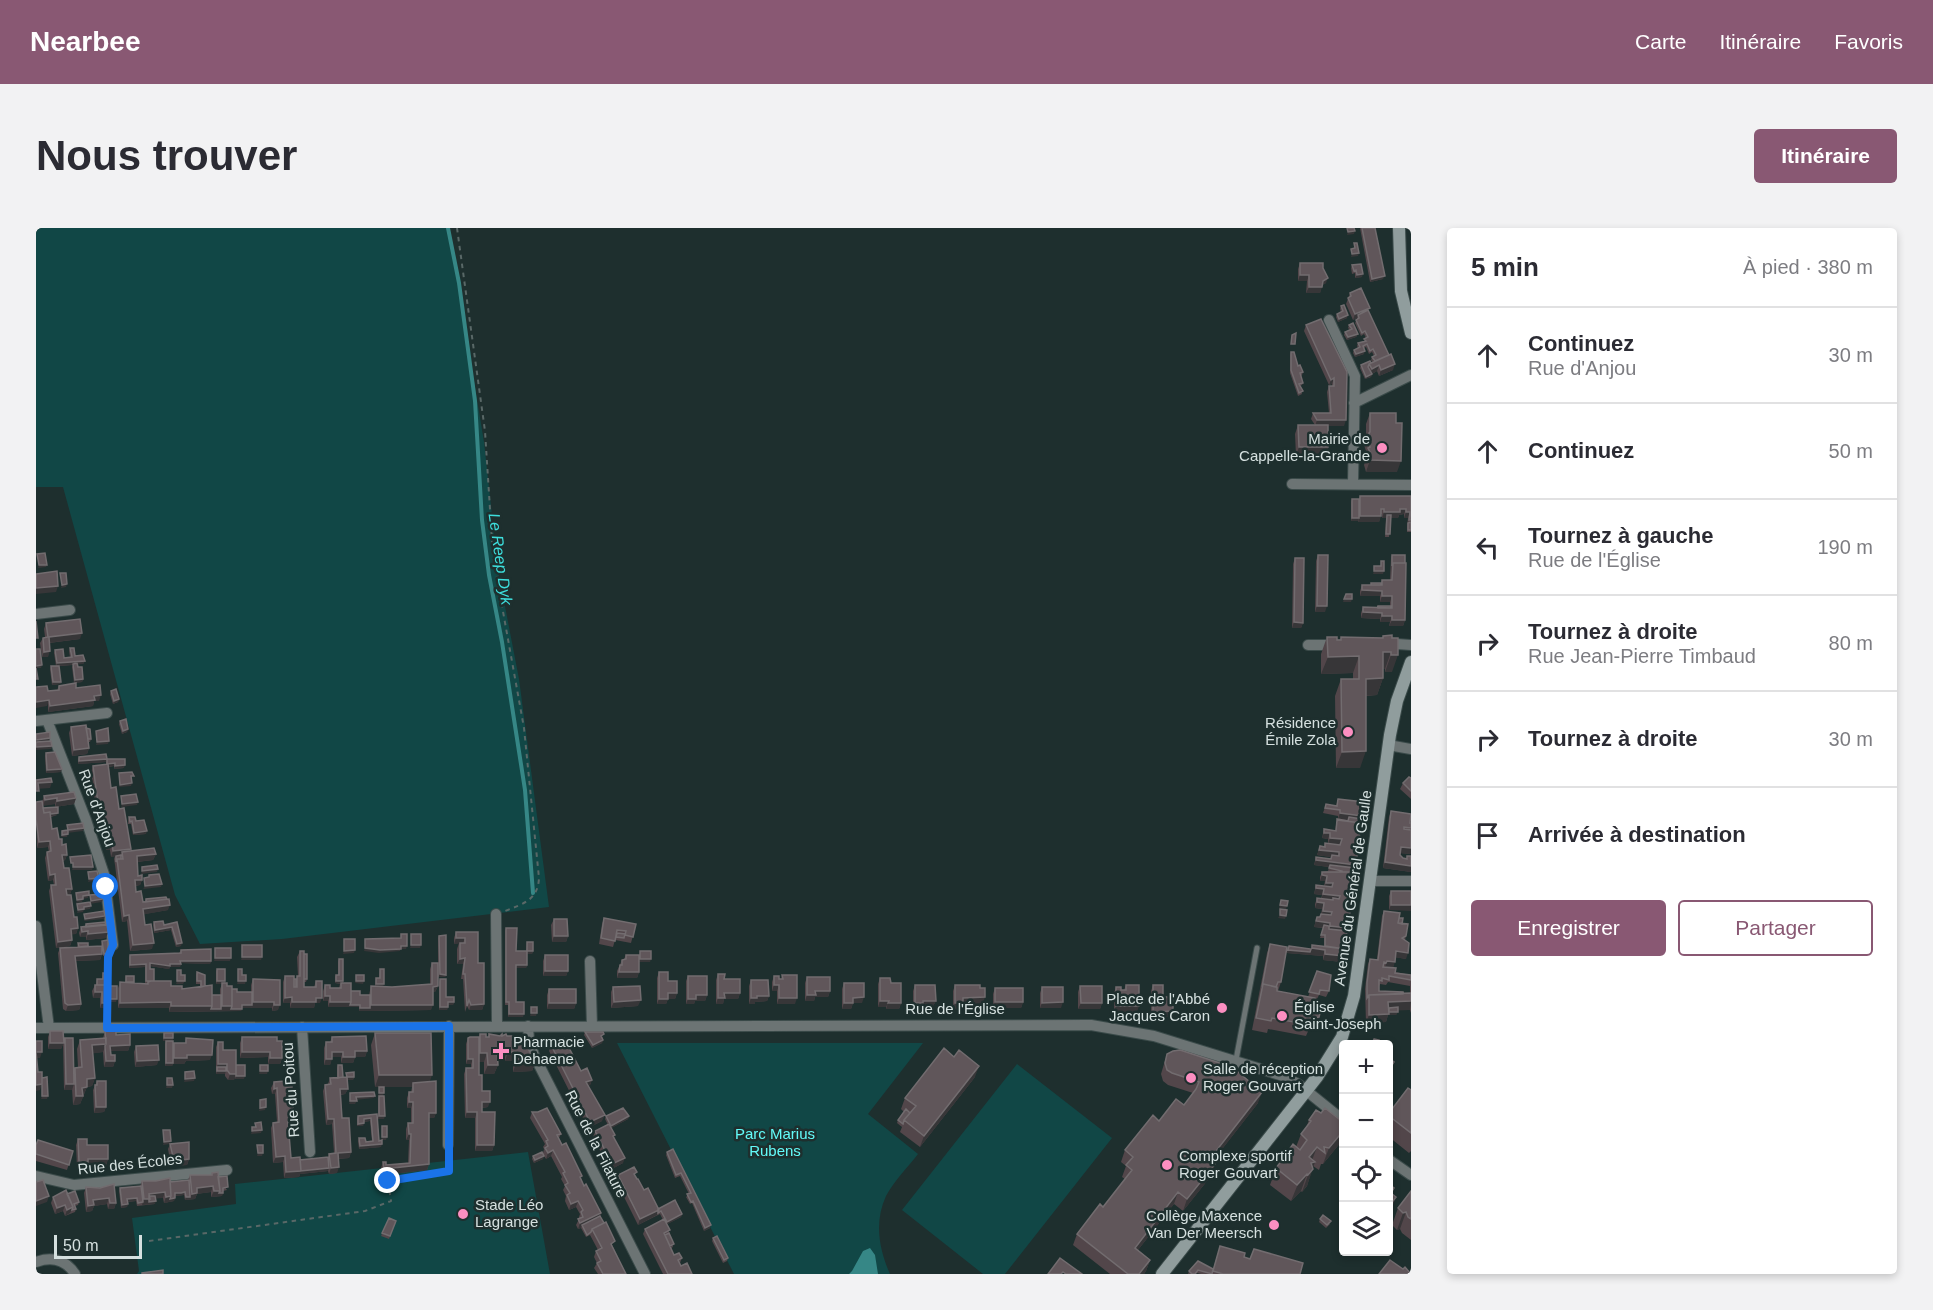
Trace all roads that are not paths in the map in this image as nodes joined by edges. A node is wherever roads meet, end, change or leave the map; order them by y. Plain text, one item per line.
1 (1399, 228) edge
2 (1329, 320) dead end
3 (1411, 333) edge
4 (1411, 375) edge
5 (1354, 403) junction
6 (1292, 484) dead end
7 (1353, 484) junction
8 (1411, 485) edge
9 (70, 610) dead end
10 (36, 614) edge
11 (1352, 644) edge
12 (1375, 644) edge
13 (1308, 645) dead end
14 (1411, 645) edge
15 (1411, 662) edge
16 (107, 713) dead end
17 (42, 720) edge
18 (1388, 745) junction
19 (1411, 748) edge
20 (1411, 880) edge
21 (1370, 881) junction
22 (496, 914) road end
23 (36, 926) edge
24 (113, 945) road end
25 (1257, 948) dead end
26 (590, 961) dead end
27 (449, 1026) junction
28 (497, 1026) junction
29 (528, 1026) junction
30 (591, 1026) junction
31 (302, 1027) junction
32 (36, 1028) edge
33 (49, 1028) junction
34 (1236, 1060) junction
35 (1307, 1091) junction
36 (1339, 1117) edge
37 (448, 1146) road end
38 (310, 1152) dead end
39 (1393, 1162) edge
40 (227, 1170) dead end
41 (1411, 1175) edge
42 (36, 1176) edge
43 (36, 1262) edge
44 (75, 1274) edge
45 (645, 1274) edge
46 (1162, 1274) edge

1 - 3 street
2 - 5 street
4 - 5 street
5 - 7 street
6 - 7 street
7 - 8 street
9 - 10 street
11 - 13 street
12 - 14 street
15 - 18 street, Avenue du Général de Gaulle
16 - 17 street
17 - 24 street, Rue d'Anjou
18 - 19 street
18 - 21 street, Avenue du Général de Gaulle
20 - 21 street
21 - 35 street, Avenue du Général de Gaulle
22 - 28 street
23 - 33 street
25 - 34 lane
26 - 30 street
27 - 28 street, Rue de l'Église
27 - 31 street, Rue de l'Église
27 - 37 street
28 - 29 street, Rue de l'Église
29 - 30 street, Rue de l'Église
29 - 45 street, Rue de la Filature
30 - 34 street, Rue de l'Église
31 - 33 street, Rue de l'Église
31 - 38 street, Rue du Poitou
32 - 33 street, Rue de l'Église
34 - 35 street, Rue de l'Église
35 - 36 street, Rue de l'Église
35 - 46 street, Avenue du Général de Gaulle
39 - 41 street
40 - 42 street, Rue des Écoles
43 - 44 street

